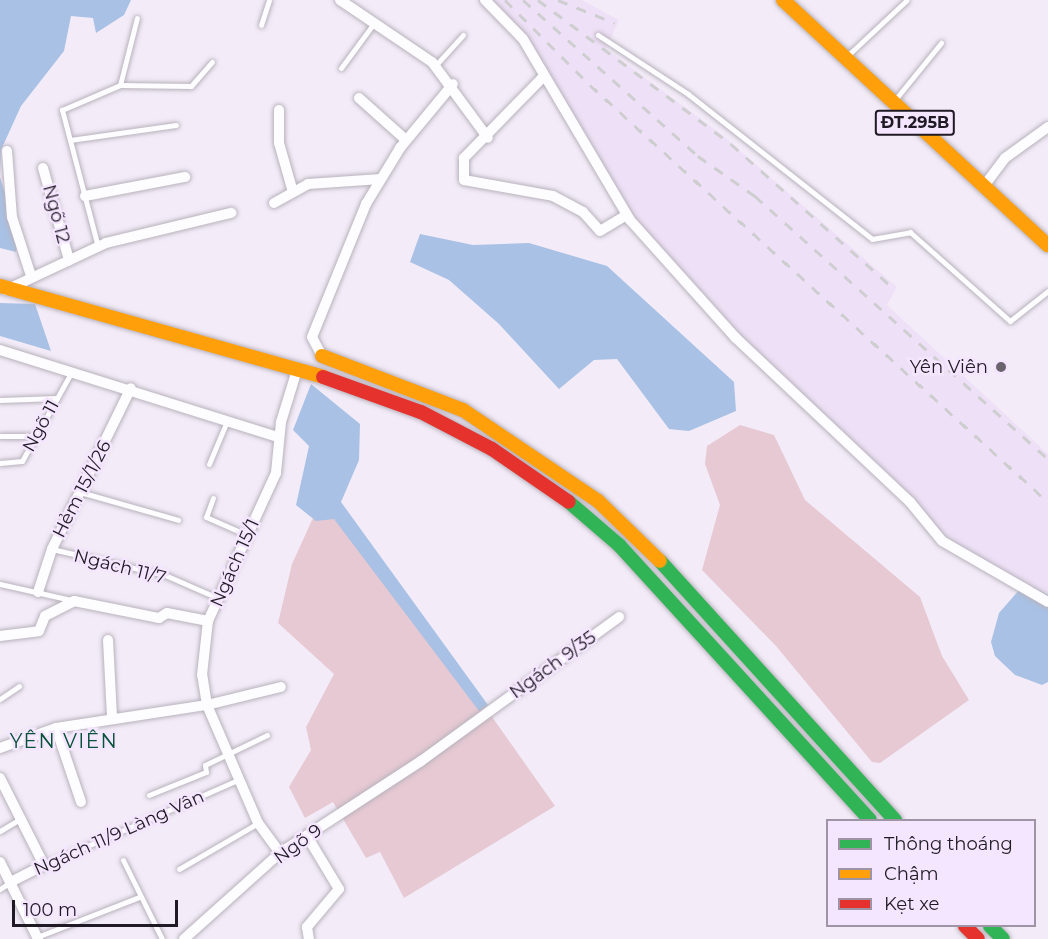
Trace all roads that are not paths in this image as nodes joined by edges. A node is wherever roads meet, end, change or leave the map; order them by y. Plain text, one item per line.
1 (269, 0) edge
2 (340, 0) edge
3 (485, 0) edge
4 (783, 0) edge
5 (907, 0) edge
6 (137, 18) dead end
7 (376, 20) junction
8 (261, 25) dead end
9 (463, 35) dead end
10 (598, 35) dead end
11 (941, 43) dead end
12 (845, 58) junction
13 (212, 62) dead end
14 (435, 66) junction
15 (341, 68) dead end
16 (544, 76) junction
17 (453, 84) junction
18 (120, 85) junction
19 (359, 98) dead end
20 (893, 102) junction
21 (279, 110) dead end
22 (176, 125) dead end
23 (1048, 127) edge
24 (488, 138) junction
25 (70, 140) junction
26 (406, 140) junction
27 (7, 151) dead end
28 (43, 168) dead end
29 (185, 177) dead end
30 (381, 179) junction
31 (984, 186) junction
32 (293, 192) junction
33 (85, 196) junction
34 (274, 203) dead end
35 (231, 213) dead end
36 (627, 215) junction
37 (1048, 246) edge
38 (98, 247) junction
39 (69, 261) junction
40 (31, 276) junction
41 (3, 289) edge
42 (1048, 291) edge
43 (0, 350) edge
44 (322, 356) joint
45 (297, 370) junction
46 (72, 371) junction
47 (131, 388) junction
48 (57, 398) junction
49 (0, 400) edge
50 (466, 412) junction
51 (229, 418) junction
52 (456, 429) junction
53 (0, 436) edge
54 (36, 436) junction
55 (278, 437) junction
56 (0, 463) edge
57 (209, 464) dead end
58 (80, 492) junction
59 (213, 498) dead end
60 (178, 520) dead end
61 (245, 534) junction
62 (52, 549) junction
63 (0, 584) edge
64 (38, 592) junction
65 (221, 599) junction
66 (74, 601) junction
67 (1048, 602) edge
68 (619, 617) dead end
69 (208, 621) junction
70 (0, 636) edge
71 (108, 640) dead end
72 (19, 686) dead end
73 (281, 687) dead end
74 (0, 699) edge
75 (207, 705) junction
76 (112, 717) junction
77 (56, 728) junction
78 (267, 735) dead end
79 (0, 748) edge
80 (228, 752) junction
81 (422, 761) joint
82 (0, 778) edge
83 (240, 779) junction
84 (149, 795) dead end
85 (81, 802) dead end
86 (22, 818) junction
87 (869, 819) edge
88 (894, 819) edge
89 (258, 823) junction
90 (0, 831) edge
91 (307, 836) junction
92 (280, 854) junction
93 (123, 860) dead end
94 (0, 862) edge
95 (44, 865) junction
96 (179, 869) dead end
97 (13, 880) junction
98 (0, 889) edge
99 (139, 897) junction
100 (966, 927) edge
101 (991, 927) edge
102 (38, 938) edge
103 (162, 939) edge
104 (184, 939) edge
105 (309, 939) edge
106 (978, 939) edge
107 (1003, 939) edge

1 - 8 lane
2 - 7 street
3 - 16 street
4 - 12 street, ĐT.295B
5 - 12 lane
6 - 18 lane
7 - 14 street
7 - 15 lane
9 - 14 lane
10 - 42 lane
11 - 20 lane
12 - 20 street, ĐT.295B
13 - 18 lane
14 - 17 street
16 - 24 street
16 - 36 street
17 - 24 street
17 - 26 street
18 - 25 lane
19 - 26 street
20 - 31 street, ĐT.295B
21 - 32 street
22 - 25 lane
23 - 31 street
24 - 36 street
25 - 33 lane
26 - 30 street
27 - 40 street
28 - 39 street, Ngõ 12
29 - 33 street
30 - 32 street
30 - 44 street
31 - 37 street, ĐT.295B
32 - 34 street
33 - 38 lane
35 - 38 street
36 - 67 street
38 - 39 street
39 - 40 street
40 - 41 street
41 - 45 street
43 - 46 street
44 - 50 street
45 - 52 street
45 - 55 street, Ngách 15/1
46 - 47 street
46 - 48 lane, Ngõ 11
47 - 51 street
47 - 58 street, Hẻm 15/1/26
48 - 49 lane
48 - 54 lane, Ngõ 11
50 - 52 street
50 - 88 street
51 - 55 street
51 - 57 lane
52 - 87 street
53 - 54 lane
54 - 56 lane, Ngõ 11
55 - 61 street, Ngách 15/1
58 - 60 lane
58 - 62 street, Hẻm 15/1/26
59 - 61 lane
61 - 65 street, Ngách 15/1
62 - 64 street, Hẻm 15/1/26
62 - 65 lane, Ngách 11/7
63 - 64 lane
64 - 66 lane
65 - 69 street, Ngách 15/1
66 - 69 street
66 - 70 street
68 - 81 street, Ngách 9/35
69 - 75 street, Ngách 15/1
71 - 76 street
72 - 74 lane
73 - 75 street
75 - 76 street
75 - 80 street, Ngách 15/1
76 - 77 street
77 - 79 street
77 - 85 street
78 - 80 lane
80 - 83 street, Ngách 15/1
80 - 84 lane
81 - 91 street, Ngõ 9
82 - 86 street
83 - 89 street, Ngách 15/1
83 - 95 lane, Ngách 11/9 Làng Vân
86 - 90 lane
86 - 95 street
89 - 92 street, Ngách 15/1
89 - 96 lane
91 - 92 street, Ngõ 9
91 - 105 street
92 - 104 street, Ngõ 9
93 - 99 lane
94 - 97 street
95 - 97 street, Ngách 11/9 Làng Vân
97 - 98 lane, Ngách 11/9 Làng Vân
97 - 102 street
99 - 102 lane
99 - 103 lane
100 - 106 street
101 - 107 street

